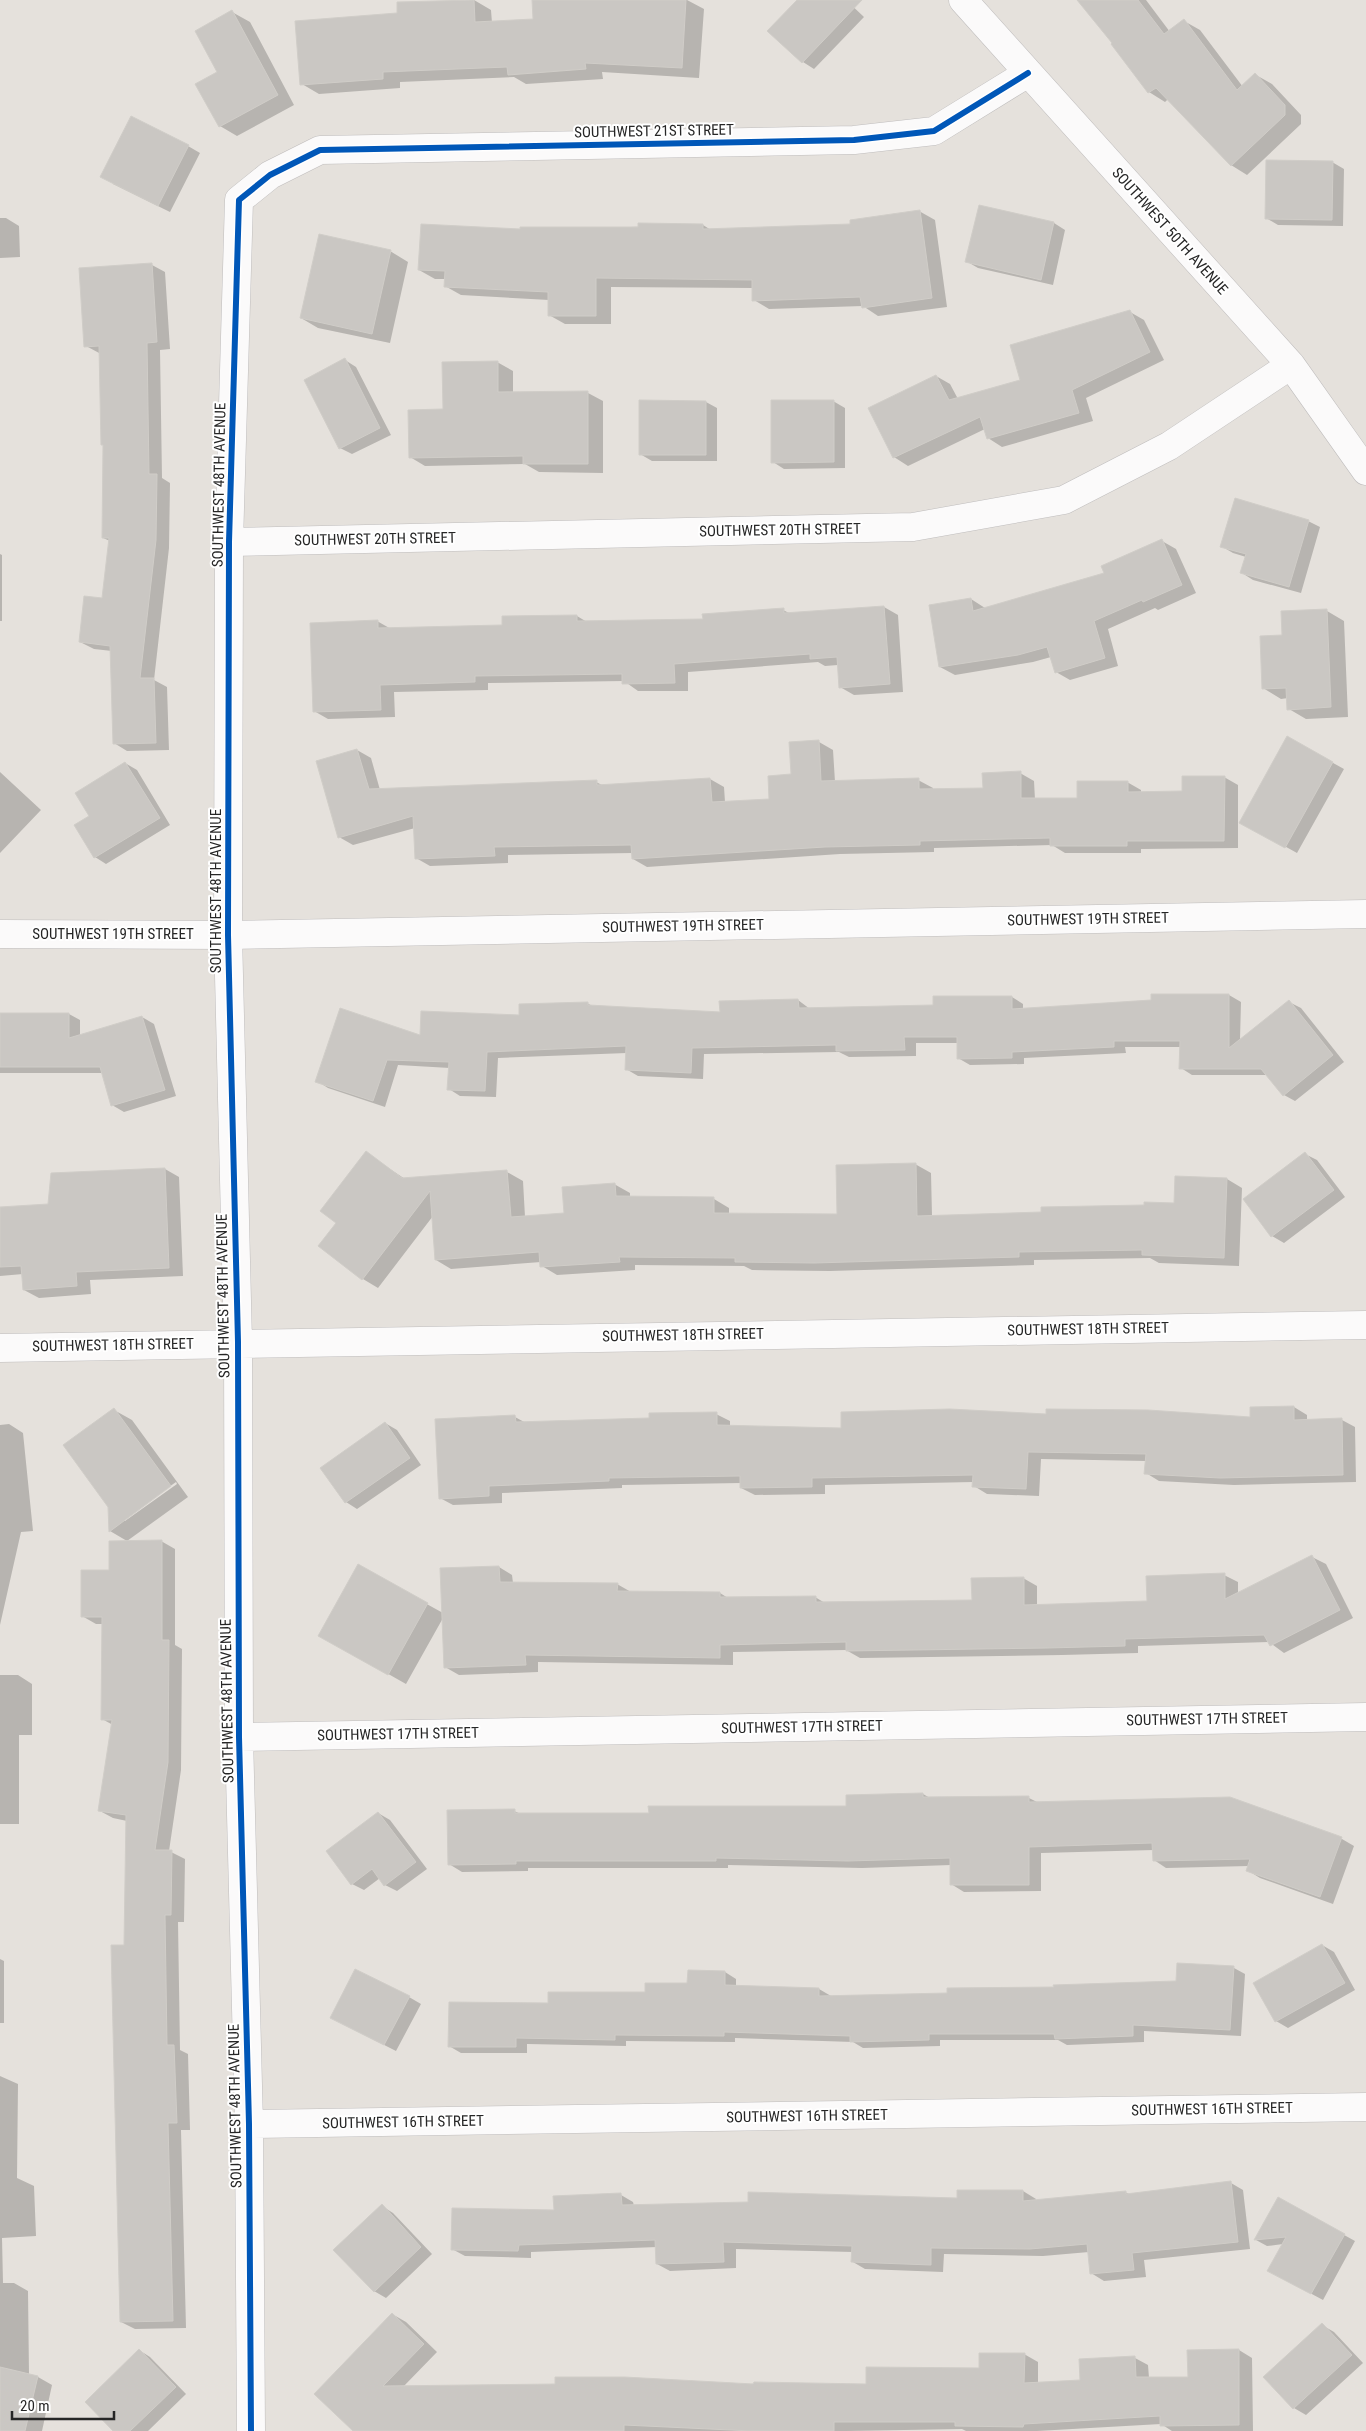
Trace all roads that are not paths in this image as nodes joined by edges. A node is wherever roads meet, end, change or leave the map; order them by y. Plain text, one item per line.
1 (962, 0) edge
2 (1028, 73) junction
3 (270, 175) joint
4 (1291, 365) junction
5 (1366, 471) edge
6 (229, 542) junction
7 (1366, 914) edge
8 (0, 934) edge
9 (228, 935) junction
10 (1366, 1325) edge
11 (238, 1342) junction
12 (0, 1348) edge
13 (1366, 1717) edge
14 (239, 1737) junction
15 (1366, 2107) edge
16 (249, 2124) junction
17 (251, 2431) edge

1 - 2 street, SOUTHWEST 50TH AVENUE
2 - 3 street, SOUTHWEST 21ST STREET
2 - 4 street, SOUTHWEST 50TH AVENUE
3 - 6 street, SOUTHWEST 48TH AVENUE
4 - 5 street, SOUTHWEST 50TH AVENUE
4 - 6 street, SOUTHWEST 20TH STREET
6 - 9 street, SOUTHWEST 48TH AVENUE
7 - 9 street, SOUTHWEST 19TH STREET
8 - 9 street, SOUTHWEST 19TH STREET
9 - 11 street, SOUTHWEST 48TH AVENUE
10 - 11 street, SOUTHWEST 18TH STREET
11 - 12 street, SOUTHWEST 18TH STREET
11 - 14 street, SOUTHWEST 48TH AVENUE
13 - 14 street, SOUTHWEST 17TH STREET
14 - 16 street, SOUTHWEST 48TH AVENUE
15 - 16 street, SOUTHWEST 16TH STREET
16 - 17 street, SOUTHWEST 48TH AVENUE

